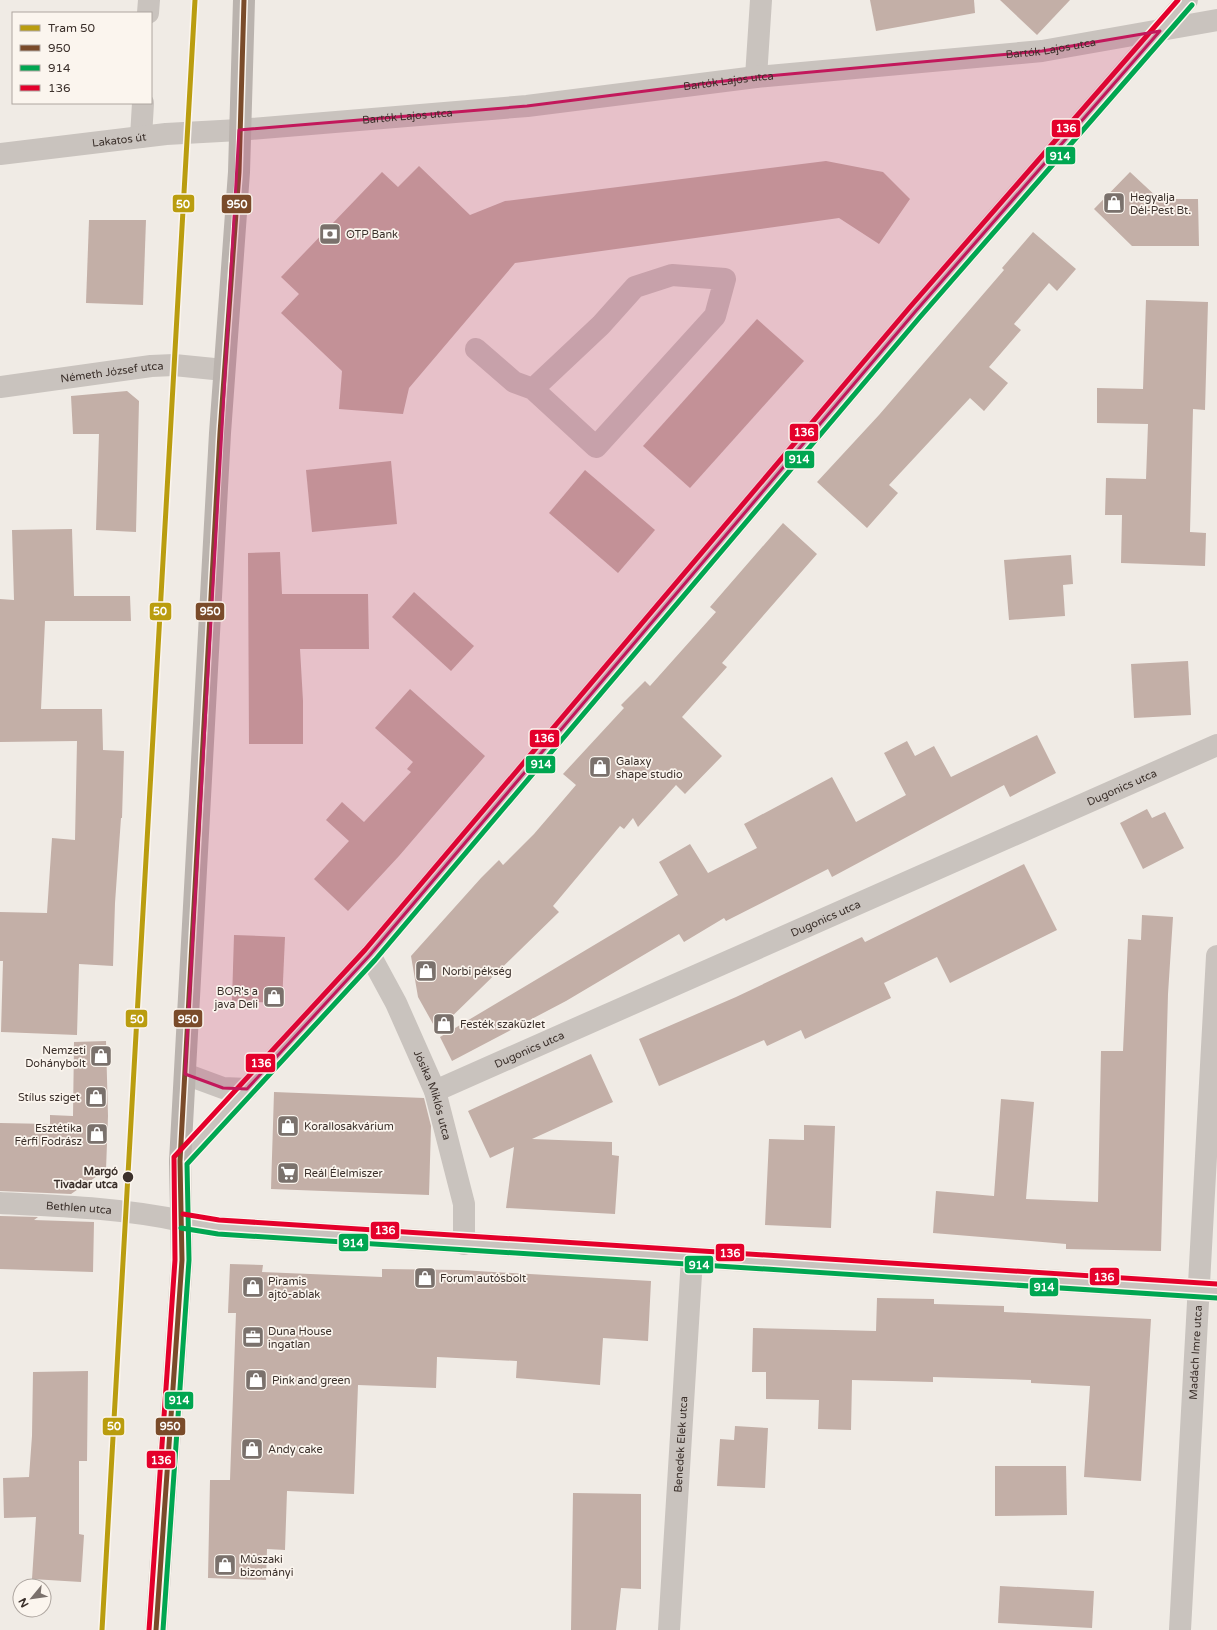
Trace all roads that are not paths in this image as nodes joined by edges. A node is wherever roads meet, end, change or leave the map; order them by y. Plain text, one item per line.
1 (149, 0) edge
2 (244, 0) edge
3 (761, 0) edge
4 (1187, 0) edge
5 (148, 12) edge
6 (1217, 20) edge
7 (1160, 31) junction
8 (756, 76) junction
9 (143, 104) edge
10 (239, 130) junction
11 (141, 137) junction
12 (0, 154) edge
13 (476, 349) dead end
14 (224, 370) junction
15 (0, 387) edge
16 (533, 389) junction
17 (1217, 745) edge
18 (370, 955) junction
19 (1217, 956) edge
20 (185, 1074) junction
21 (247, 1089) junction
22 (435, 1091) junction
23 (180, 1161) junction
24 (0, 1203) edge
25 (182, 1221) junction
26 (464, 1244) junction
27 (692, 1258) junction
28 (1208, 1290) edge
29 (156, 1630) edge
30 (669, 1630) edge
31 (1180, 1630) edge

1 - 5 street
2 - 10 main road
3 - 8 street
4 - 7 street
6 - 7 street, Bartók Lajos utca
7 - 8 street, Bartók Lajos utca
7 - 18 street
8 - 10 street, Bartók Lajos utca
9 - 11 street
10 - 11 street, Lakatos út
10 - 14 main road
11 - 12 street, Lakatos út
13 - 16 street
14 - 15 street, Németh József utca
14 - 20 main road
16 - 16 street
17 - 22 street, Dugonics utca
18 - 21 street
18 - 22 street, Jósika Miklós utca
19 - 28 street, Madách Imre utca
20 - 21 street
20 - 23 main road
21 - 23 street
22 - 26 street, Jósika Miklós utca
23 - 25 main road
24 - 25 street, Bethlen utca
25 - 26 street, Bethlen utca
25 - 29 main road
26 - 27 street, Bethlen utca
27 - 28 street, Bethlen utca
27 - 30 street, Benedek Elek utca
28 - 31 street, Madách Imre utca

